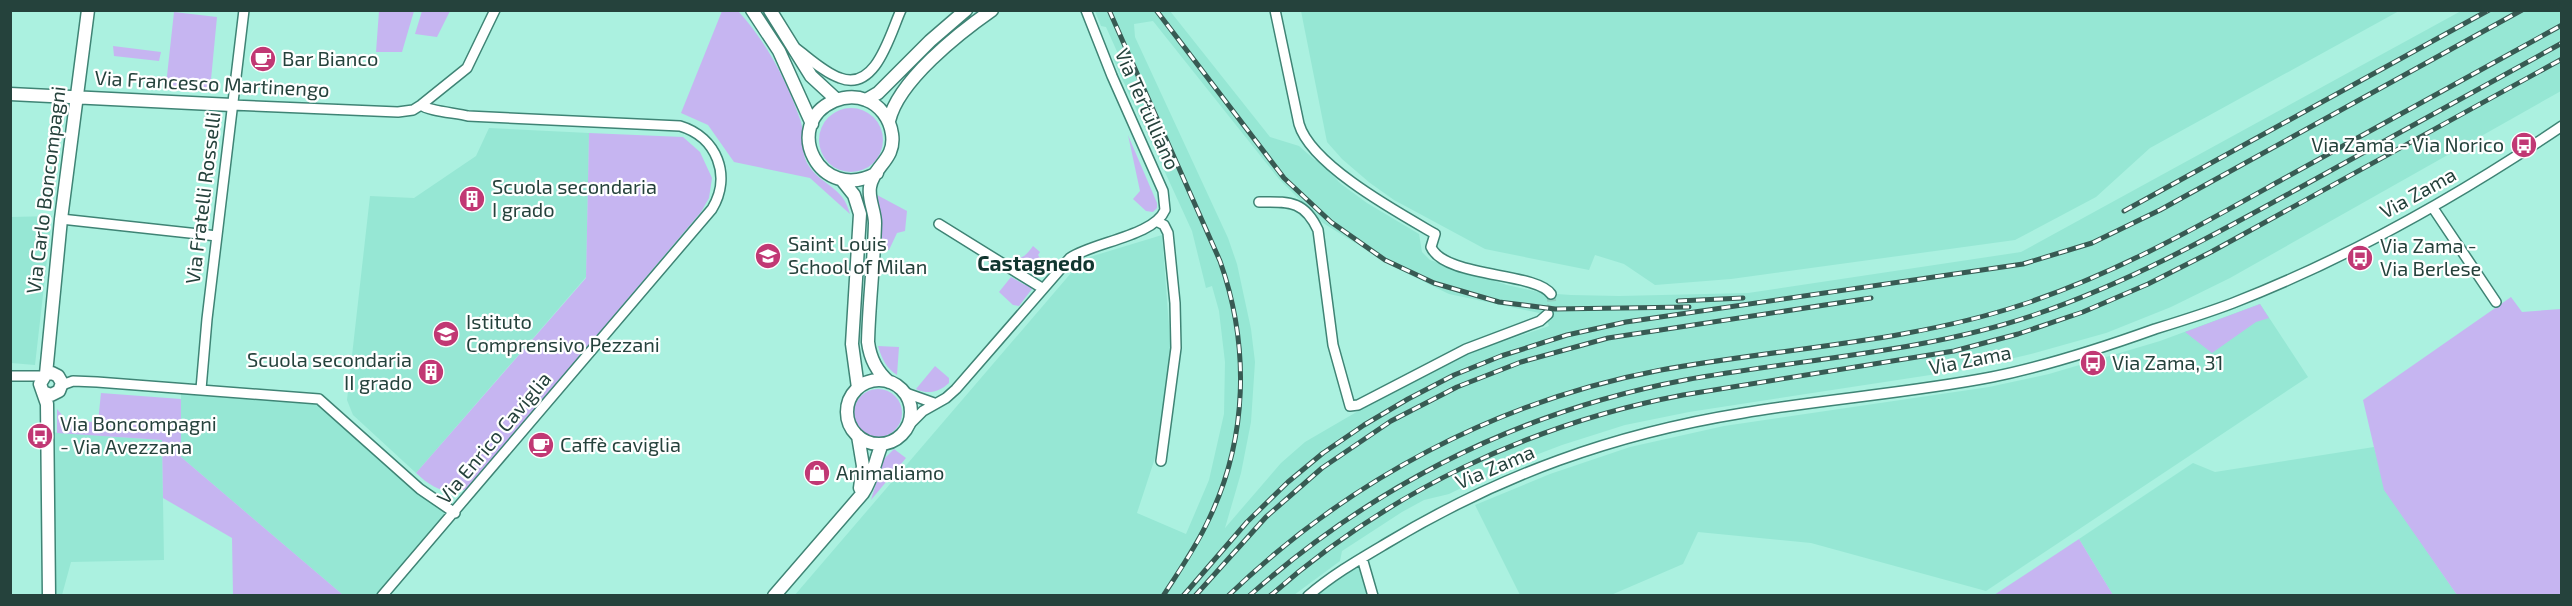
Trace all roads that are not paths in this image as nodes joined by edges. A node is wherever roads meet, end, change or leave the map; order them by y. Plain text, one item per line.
1 (88, 10) edge
2 (244, 10) edge
3 (495, 10) edge
4 (752, 10) edge
5 (770, 10) edge
6 (901, 10) edge
7 (966, 10) edge
8 (992, 10) edge
9 (1086, 10) edge
10 (1275, 10) edge
11 (794, 47) junction
12 (10, 94) edge
13 (78, 98) junction
14 (837, 100) junction
15 (866, 100) junction
16 (232, 105) junction
17 (417, 108) junction
18 (889, 121) junction
19 (812, 124) junction
20 (2561, 127) edge
21 (717, 156) joint
22 (877, 173) junction
23 (842, 180) junction
24 (1259, 202) dead end
25 (2433, 208) junction
26 (61, 219) junction
27 (1158, 222) junction
28 (939, 224) dead end
29 (217, 237) junction
30 (1042, 288) junction
31 (1551, 294) dead end
32 (2496, 302) dead end
33 (1548, 314) dead end
34 (10, 376) edge
35 (40, 381) junction
36 (65, 381) junction
37 (889, 382) junction
38 (858, 388) junction
39 (201, 389) junction
40 (903, 392) junction
41 (934, 403) junction
42 (906, 428) junction
43 (858, 436) junction
44 (882, 444) junction
45 (1161, 461) dead end
46 (853, 503) junction
47 (455, 513) junction
48 (1362, 558) junction
49 (49, 596) edge
50 (382, 596) edge
51 (774, 596) edge
52 (1308, 596) edge
53 (1373, 596) edge

1 - 13 street, Via Carlo Boncompagni
2 - 16 street, Via Fratelli Rosselli
3 - 17 street
4 - 19 street
5 - 11 street
6 - 11 street
7 - 15 street
8 - 18 street
9 - 27 street, Via Tertulliano
10 - 31 street
11 - 14 street
12 - 13 street, Via Francesco Martinengo
13 - 16 street, Via Francesco Martinengo
13 - 26 street, Via Carlo Boncompagni
14 - 15 street
14 - 19 street
15 - 18 street
16 - 17 street, Via Francesco Martinengo
16 - 29 street, Via Fratelli Rosselli
17 - 21 street, Via Francesco Martinengo
18 - 22 street
19 - 23 street
20 - 25 street, Via Zama
21 - 47 street, Via Enrico Caviglia
22 - 23 street
22 - 37 street
23 - 38 street
24 - 33 street
25 - 32 street
25 - 48 street, Via Zama
26 - 29 street
26 - 35 street, Via Carlo Boncompagni
27 - 30 street
27 - 45 street
28 - 30 street
29 - 39 street, Via Fratelli Rosselli
30 - 41 street
34 - 35 street
35 - 36 street
35 - 36 street
35 - 49 street, Via Carlo Boncompagni
36 - 39 street
37 - 38 street
37 - 40 street
38 - 43 street
39 - 47 street
40 - 41 street
40 - 42 street
41 - 42 street
42 - 44 street
43 - 44 street
43 - 46 street
44 - 46 street
46 - 51 street
47 - 50 street, Via Enrico Caviglia
48 - 52 street, Via Zama
48 - 53 street

